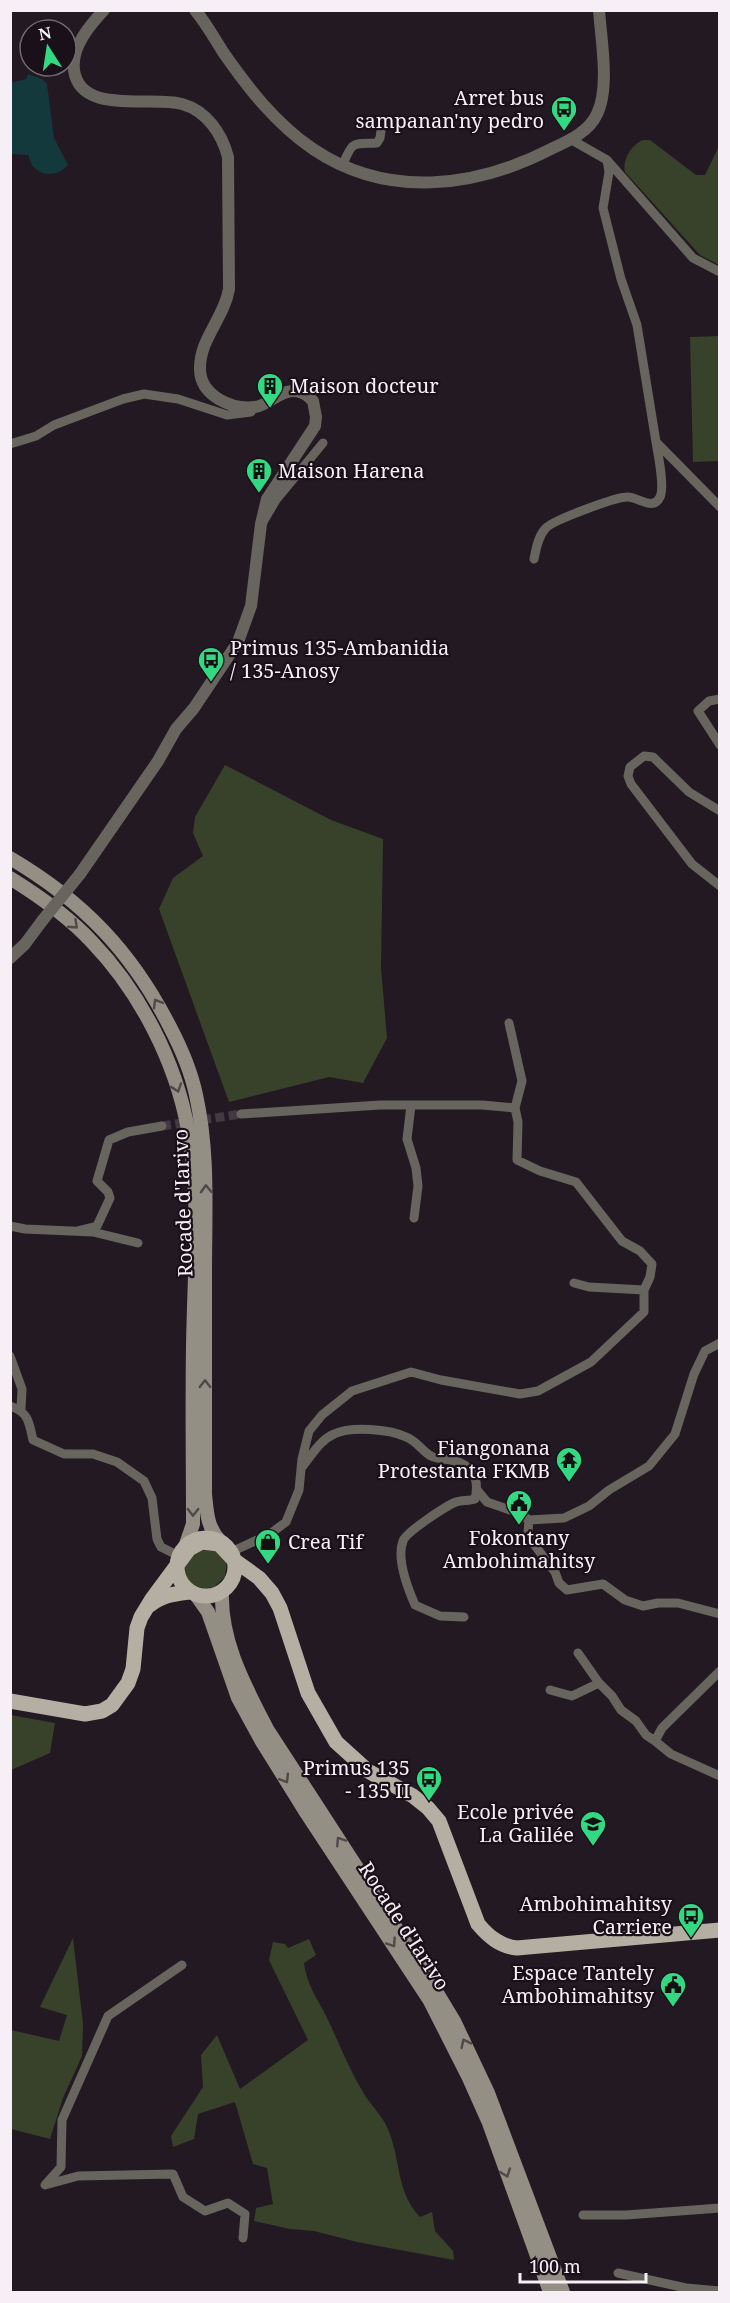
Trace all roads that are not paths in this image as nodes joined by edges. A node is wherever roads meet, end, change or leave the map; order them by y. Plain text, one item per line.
1 (195, 10) edge
2 (598, 10) edge
3 (100, 13) edge
4 (381, 131) dead end
5 (570, 140) junction
6 (607, 160) junction
7 (343, 164) junction
8 (720, 272) edge
9 (255, 407) junction
10 (656, 442) junction
11 (323, 443) dead end
12 (10, 444) edge
13 (720, 507) edge
14 (261, 524) junction
15 (534, 559) dead end
16 (720, 699) edge
17 (720, 745) edge
18 (720, 811) edge
19 (10, 858) edge
20 (10, 878) edge
21 (720, 886) edge
22 (10, 958) edge
23 (510, 1023) dead end
24 (411, 1106) junction
25 (515, 1108) junction
26 (241, 1114) tunnel mouth
27 (162, 1126) tunnel mouth
28 (414, 1218) dead end
29 (10, 1226) edge
30 (77, 1231) junction
31 (138, 1243) dead end
32 (574, 1283) dead end
33 (644, 1290) junction
34 (720, 1343) edge
35 (10, 1356) edge
36 (10, 1406) edge
37 (21, 1409) junction
38 (301, 1469) junction
39 (477, 1490) junction
40 (529, 1520) junction
41 (229, 1551) junction
42 (180, 1557) junction
43 (267, 1587) junction
44 (226, 1588) junction
45 (193, 1594) junction
46 (147, 1607) junction
47 (720, 1614) edge
48 (464, 1617) dead end
49 (578, 1653) dead end
50 (720, 1671) edge
51 (599, 1683) junction
52 (550, 1690) dead end
53 (10, 1701) edge
54 (655, 1741) junction
55 (720, 1776) edge
56 (720, 1930) edge
57 (182, 1965) dead end
58 (720, 2208) edge
59 (583, 2215) dead end
60 (243, 2238) dead end
61 (618, 2273) dead end
62 (720, 2291) edge
63 (550, 2292) edge
64 (563, 2292) edge

1 - 7 street
2 - 5 street
3 - 9 street
4 - 7 street
5 - 6 street
5 - 7 street
6 - 8 street
6 - 10 street
9 - 12 street
9 - 14 street
10 - 13 street
10 - 15 street
11 - 14 street
14 - 22 street, bridge
16 - 17 street
18 - 21 street
41 -> 19 main road, Rocade d'Iarivo
20 -> 42 main road, Rocade d'Iarivo
23 - 25 street
24 - 25 street
24 - 26 street
24 - 28 street
25 - 33 street
27 - 30 street
29 - 30 street
30 - 31 street
32 - 33 street
33 - 38 street
34 - 40 street
35 - 37 street
36 - 37 street
37 - 42 street
38 - 39 street
38 - 41 street
39 - 40 street
39 - 48 street
40 - 47 street
41 - 42 main road
41 - 42 main road
41 - 43 main road
41 - 44 main road
42 - 45 main road
42 - 46 main road
43 - 44 main road
43 - 56 main road
44 - 45 main road
64 -> 44 main road, Rocade d'Iarivo
45 - 46 main road
45 -> 63 main road, Rocade d'Iarivo
46 - 53 main road
49 - 51 street
50 - 54 street
51 - 52 street
51 - 54 street
54 - 55 street
57 - 60 street
58 - 59 street
61 - 62 street

